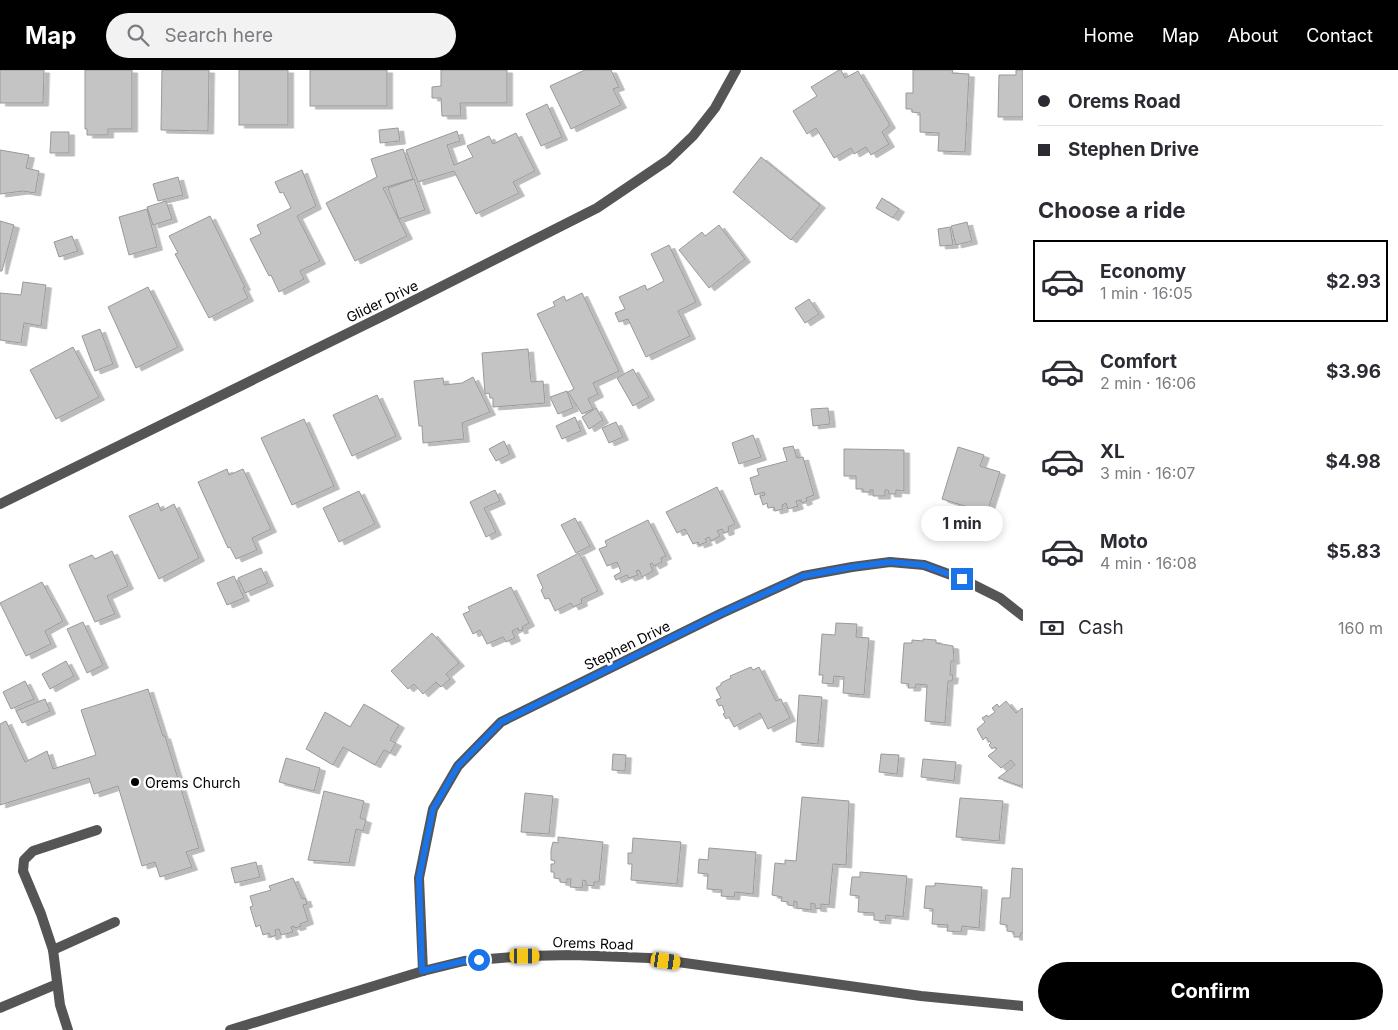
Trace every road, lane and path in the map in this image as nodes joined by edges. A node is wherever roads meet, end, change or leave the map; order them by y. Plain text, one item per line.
1 (736, 70) edge
2 (0, 504) edge
3 (1023, 616) edge
4 (97, 830) dead end
5 (115, 922) dead end
6 (53, 950) junction
7 (422, 971) junction
8 (57, 984) junction
9 (1023, 1006) edge
10 (0, 1008) edge
11 (68, 1030) edge
12 (230, 1030) edge

1 - 2 street, Glider Drive
3 - 7 street, Stephen Drive
4 - 6 street
5 - 6 street
6 - 8 street
7 - 9 street, Orems Road
7 - 12 street, Orems Road
8 - 10 street
8 - 11 street

